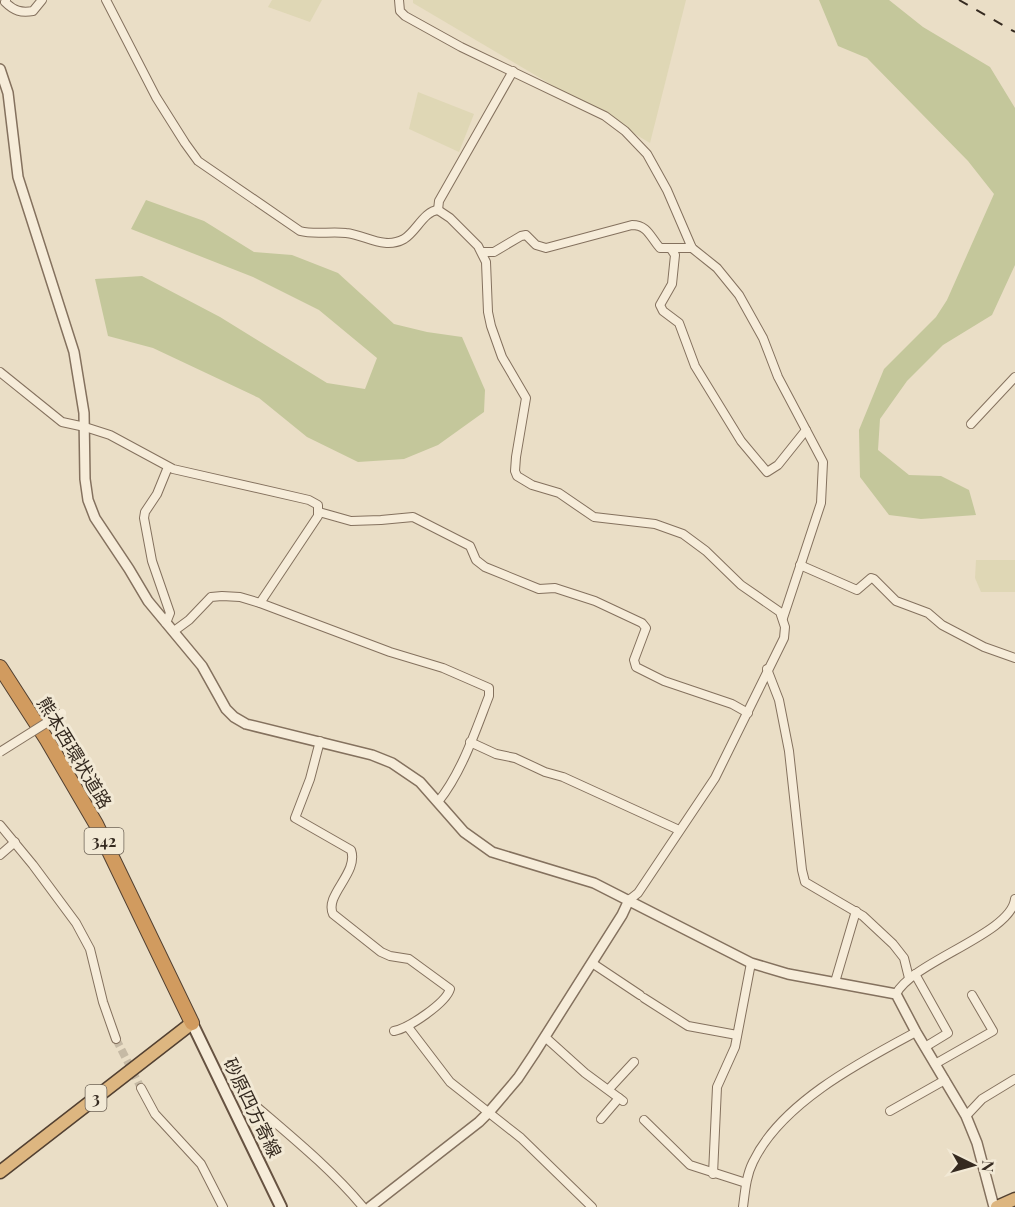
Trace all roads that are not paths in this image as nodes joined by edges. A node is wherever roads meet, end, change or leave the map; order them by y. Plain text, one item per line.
1 (6, 0) edge
2 (42, 0) edge
3 (106, 0) edge
4 (399, 0) edge
5 (0, 69) edge
6 (513, 71) junction
7 (438, 210) junction
8 (692, 248) junction
9 (671, 249) junction
10 (483, 252) junction
11 (0, 372) edge
12 (1015, 377) edge
13 (970, 424) dead end
14 (85, 427) junction
15 (806, 430) junction
16 (168, 468) junction
17 (319, 512) junction
18 (800, 565) junction
19 (260, 603) junction
20 (783, 618) junction
21 (166, 623) junction
22 (174, 631) junction
23 (1015, 658) edge
24 (0, 667) edge
25 (767, 669) junction
26 (62, 713) dead end
27 (748, 713) junction
28 (320, 741) junction
29 (470, 742) junction
30 (0, 752) edge
31 (438, 802) junction
32 (0, 825) edge
33 (679, 830) junction
34 (15, 842) junction
35 (0, 855) edge
36 (1015, 899) edge
37 (629, 900) junction
38 (1015, 906) edge
39 (856, 911) junction
40 (592, 963) junction
41 (751, 963) junction
42 (912, 976) junction
43 (835, 982) junction
44 (896, 993) junction
45 (972, 994) dead end
46 (192, 1023) junction
47 (408, 1027) junction
48 (394, 1031) dead end
49 (916, 1032) junction
50 (737, 1035) junction
51 (545, 1037) junction
52 (116, 1039) tunnel mouth
53 (925, 1047) junction
54 (634, 1062) dead end
55 (935, 1064) junction
56 (1015, 1079) edge
57 (945, 1080) junction
58 (141, 1088) tunnel mouth
59 (609, 1089) junction
60 (242, 1094) dead end
61 (490, 1111) junction
62 (890, 1111) dead end
63 (966, 1116) junction
64 (601, 1119) dead end
65 (644, 1120) dead end
66 (0, 1172) edge
67 (713, 1174) junction
68 (746, 1183) junction
69 (1015, 1199) edge
70 (223, 1207) edge
71 (281, 1207) edge
72 (363, 1207) edge
73 (370, 1207) edge
74 (592, 1207) edge
75 (743, 1207) edge
76 (995, 1207) edge

1 - 2 street
3 - 7 street
4 - 6 street
5 - 14 street
6 - 7 street
6 - 8 street
7 - 10 street
8 - 9 street
8 - 15 street
9 - 10 street
9 - 15 street
10 - 20 street
11 - 14 street
12 - 13 street
14 - 16 street
14 - 21 street
15 - 18 street
16 - 17 street
16 - 21 street
17 - 19 street
17 - 27 street
18 - 20 street
18 - 23 street
19 - 22 street
19 - 29 street
20 - 25 street
21 - 22 street
22 - 28 street
24 - 46 highway, 熊本西環状道路 / 342
25 - 27 street
25 - 39 street
26 - 30 street, bridge
27 - 33 street
28 - 31 street
28 - 47 street
29 - 31 street
29 - 33 street
31 - 37 street
32 - 34 street
33 - 37 street
34 - 35 street
34 - 52 street
36 - 38 street
37 - 40 street
37 - 41 street
38 - 42 street
39 - 42 street
39 - 43 street
40 - 50 street
40 - 51 street
41 - 43 street
41 - 50 street
42 - 44 street
42 - 53 street
43 - 44 street
44 - 49 street
45 - 55 street
46 - 66 highway, 3
46 - 71 main road, 砂原四方寄線 / 342
47 - 48 street
47 - 61 street
49 - 53 street
49 - 68 street
50 - 67 street
51 - 59 street
51 - 61 street
53 - 55 street
54 - 59 street
55 - 57 street
56 - 63 street
57 - 62 street
57 - 63 street
58 - 70 street
59 - 64 street
60 - 72 street
61 - 73 street
61 - 74 street
63 - 76 street
65 - 67 street
67 - 68 street
68 - 75 street
69 - 76 highway

